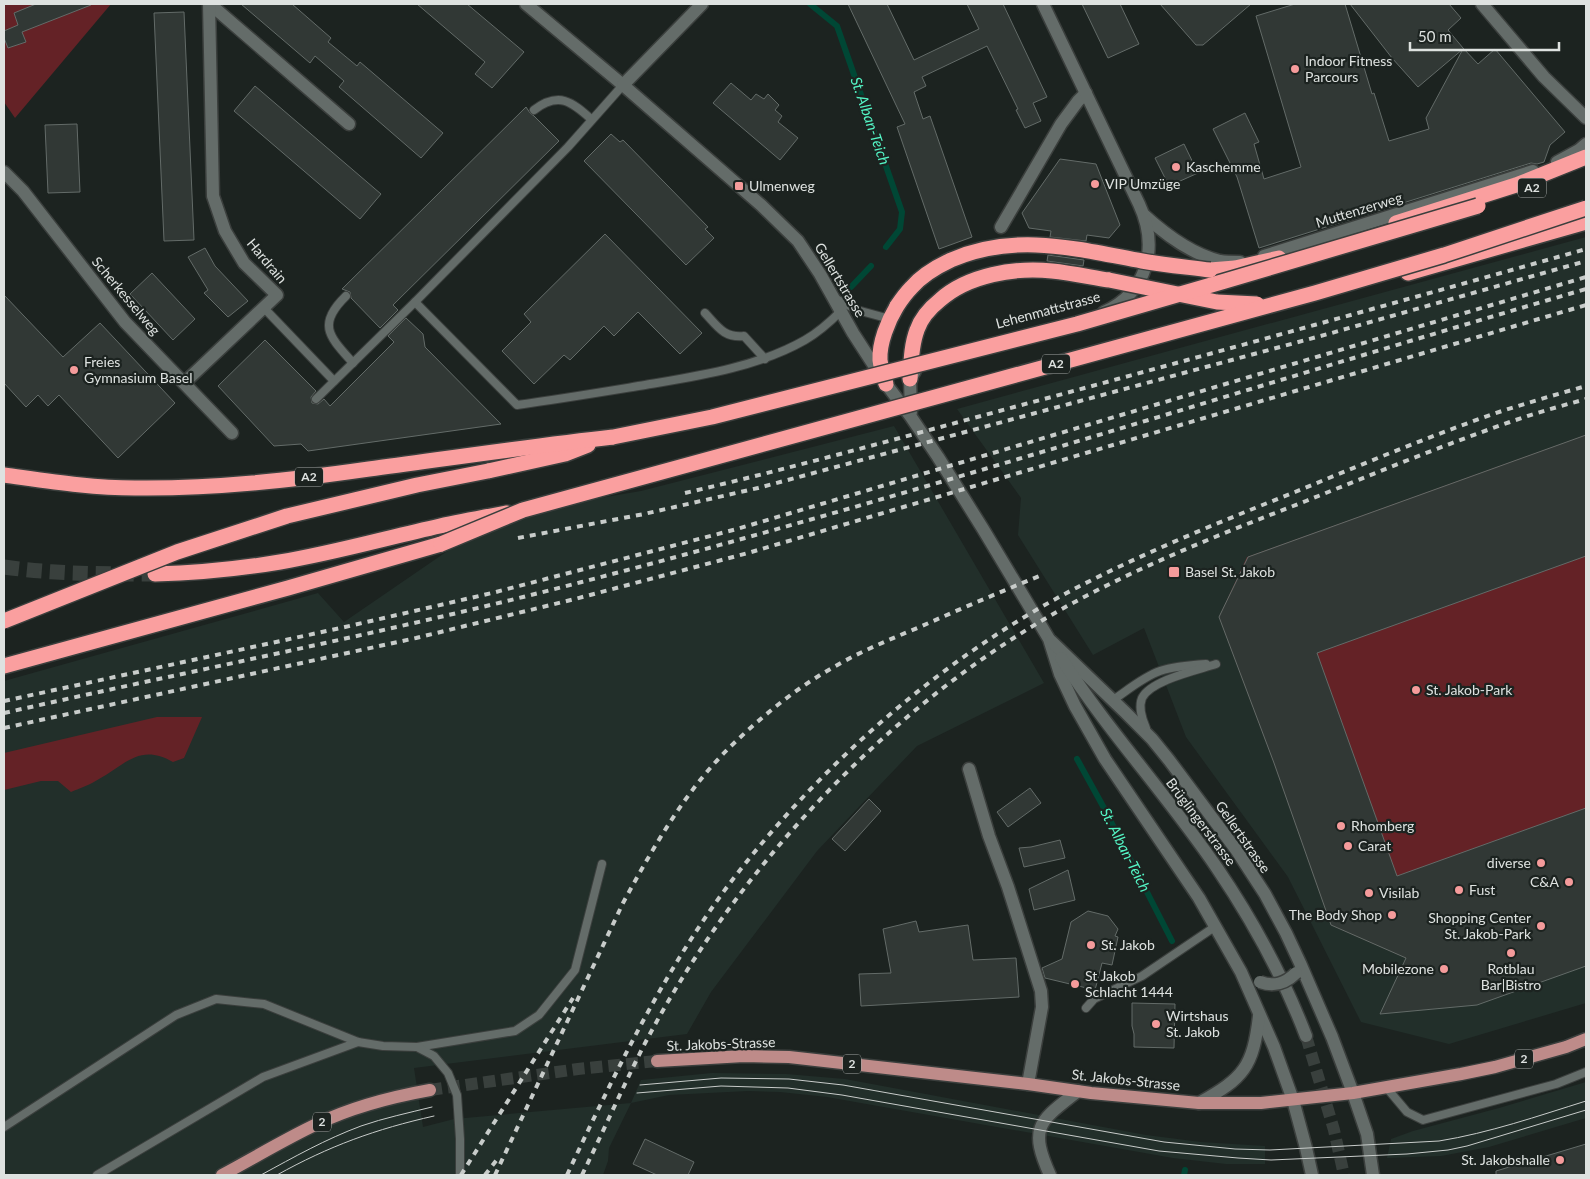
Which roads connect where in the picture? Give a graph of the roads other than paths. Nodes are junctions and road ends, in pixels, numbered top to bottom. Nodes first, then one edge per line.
1 (209, 4) edge
2 (526, 4) edge
3 (702, 4) edge
4 (1043, 4) edge
5 (1482, 4) edge
6 (623, 85) junction
7 (1086, 94) junction
8 (534, 110) dead end
9 (1586, 118) edge
10 (592, 119) junction
11 (349, 124) dead end
12 (1586, 144) edge
13 (1586, 157) edge
14 (1586, 169) edge
15 (4, 172) edge
16 (1586, 208) edge
17 (1144, 215) junction
18 (1586, 222) edge
19 (1001, 228) dead end
20 (346, 296) dead end
21 (833, 297) junction
22 (415, 302) junction
23 (264, 308) junction
24 (841, 311) junction
25 (705, 313) dead end
26 (894, 313) junction
27 (765, 359) junction
28 (353, 363) junction
29 (910, 379) junction
30 (334, 381) junction
31 (184, 383) junction
32 (886, 384) junction
33 (316, 399) dead end
34 (911, 417) junction
35 (232, 433) dead end
36 (613, 437) junction
37 (4, 475) edge
38 (523, 510) junction
39 (154, 574) tunnel mouth
40 (4, 621) edge
41 (1049, 639) junction
42 (4, 666) edge
43 (1113, 700) junction
44 (1152, 739) junction
45 (969, 769) dead end
46 (602, 864) dead end
47 (1216, 926) junction
48 (1298, 968) junction
49 (1241, 972) junction
50 (1086, 1008) dead end
51 (1259, 1016) junction
52 (1306, 1036) tunnel mouth
53 (1586, 1039) edge
54 (358, 1042) junction
55 (417, 1047) junction
56 (657, 1061) tunnel mouth
57 (1586, 1072) edge
58 (1028, 1084) junction
59 (1386, 1087) junction
60 (430, 1090) tunnel mouth
61 (1078, 1091) junction
62 (1354, 1092) junction
63 (1293, 1100) junction
64 (1199, 1103) junction
65 (4, 1127) edge
66 (97, 1175) edge
67 (222, 1175) edge
68 (460, 1175) edge
69 (1050, 1175) edge
70 (1312, 1175) edge
71 (1373, 1175) edge

1 - 11 street, Hardrain
1 - 23 street, Hardrain
2 - 6 street, Gellertstrasse
3 - 6 street
4 - 7 street, Lehenmattstrasse
5 - 9 street
6 - 10 lane
6 - 21 street, Gellertstrasse
7 - 17 street, Lehenmattstrasse
7 - 19 street
8 - 10 lane
10 - 22 lane
12 - 17 street, Muttenzerweg
13 - 26 highway, bridge
14 - 36 highway, A2, bridge
15 - 31 street, Scherkesselweg
16 - 38 highway, A2, bridge
17 - 29 street, Lehenmattstrasse
18 - 29 highway, bridge
20 - 28 lane
21 - 24 street, Gellertstrasse
21 - 26 lane
22 - 27 lane
22 - 28 lane
23 - 30 lane
23 - 31 street, Hardrain
24 - 27 lane
24 - 32 street, Gellertstrasse
25 - 27 lane
26 - 32 highway
28 - 30 lane
29 - 34 street
30 - 33 lane
31 - 35 street, Scherkesselweg
32 - 34 street, Gellertstrasse
34 - 41 street, Gellertstrasse
36 - 37 highway, A2
36 - 40 highway, bridge
38 - 39 highway, A2, bridge
38 - 42 highway, bridge
41 - 43 street, Gellertstrasse
41 - 47 street, Gellertstrasse
41 - 52 street, Brüglingerstrasse
43 - 44 street, Gellertstrasse
43 - 44 lane
44 - 48 street, Gellertstrasse
45 - 58 street
46 - 55 lane
47 - 49 street, Gellertstrasse
47 - 50 lane
48 - 49 street, bridge
48 - 62 street, Gellertstrasse
49 - 51 street, Gellertstrasse
51 - 63 street, Gellertstrasse
51 - 64 street
53 - 59 main road, St. Jakobs-Strasse / 2
54 - 55 lane
54 - 65 lane
54 - 66 lane
55 - 68 lane
56 - 58 main road, St. Jakobs-Strasse / 2
57 - 59 lane
58 - 61 main road, St. Jakobs-Strasse / 2
59 - 62 main road, St. Jakobs-Strasse / 2
60 - 67 main road, 2
61 - 64 main road, St. Jakobs-Strasse / 2
61 - 69 street
62 - 63 main road, St. Jakobs-Strasse / 2
62 - 71 street
63 - 64 main road, St. Jakobs-Strasse / 2
63 - 70 street

